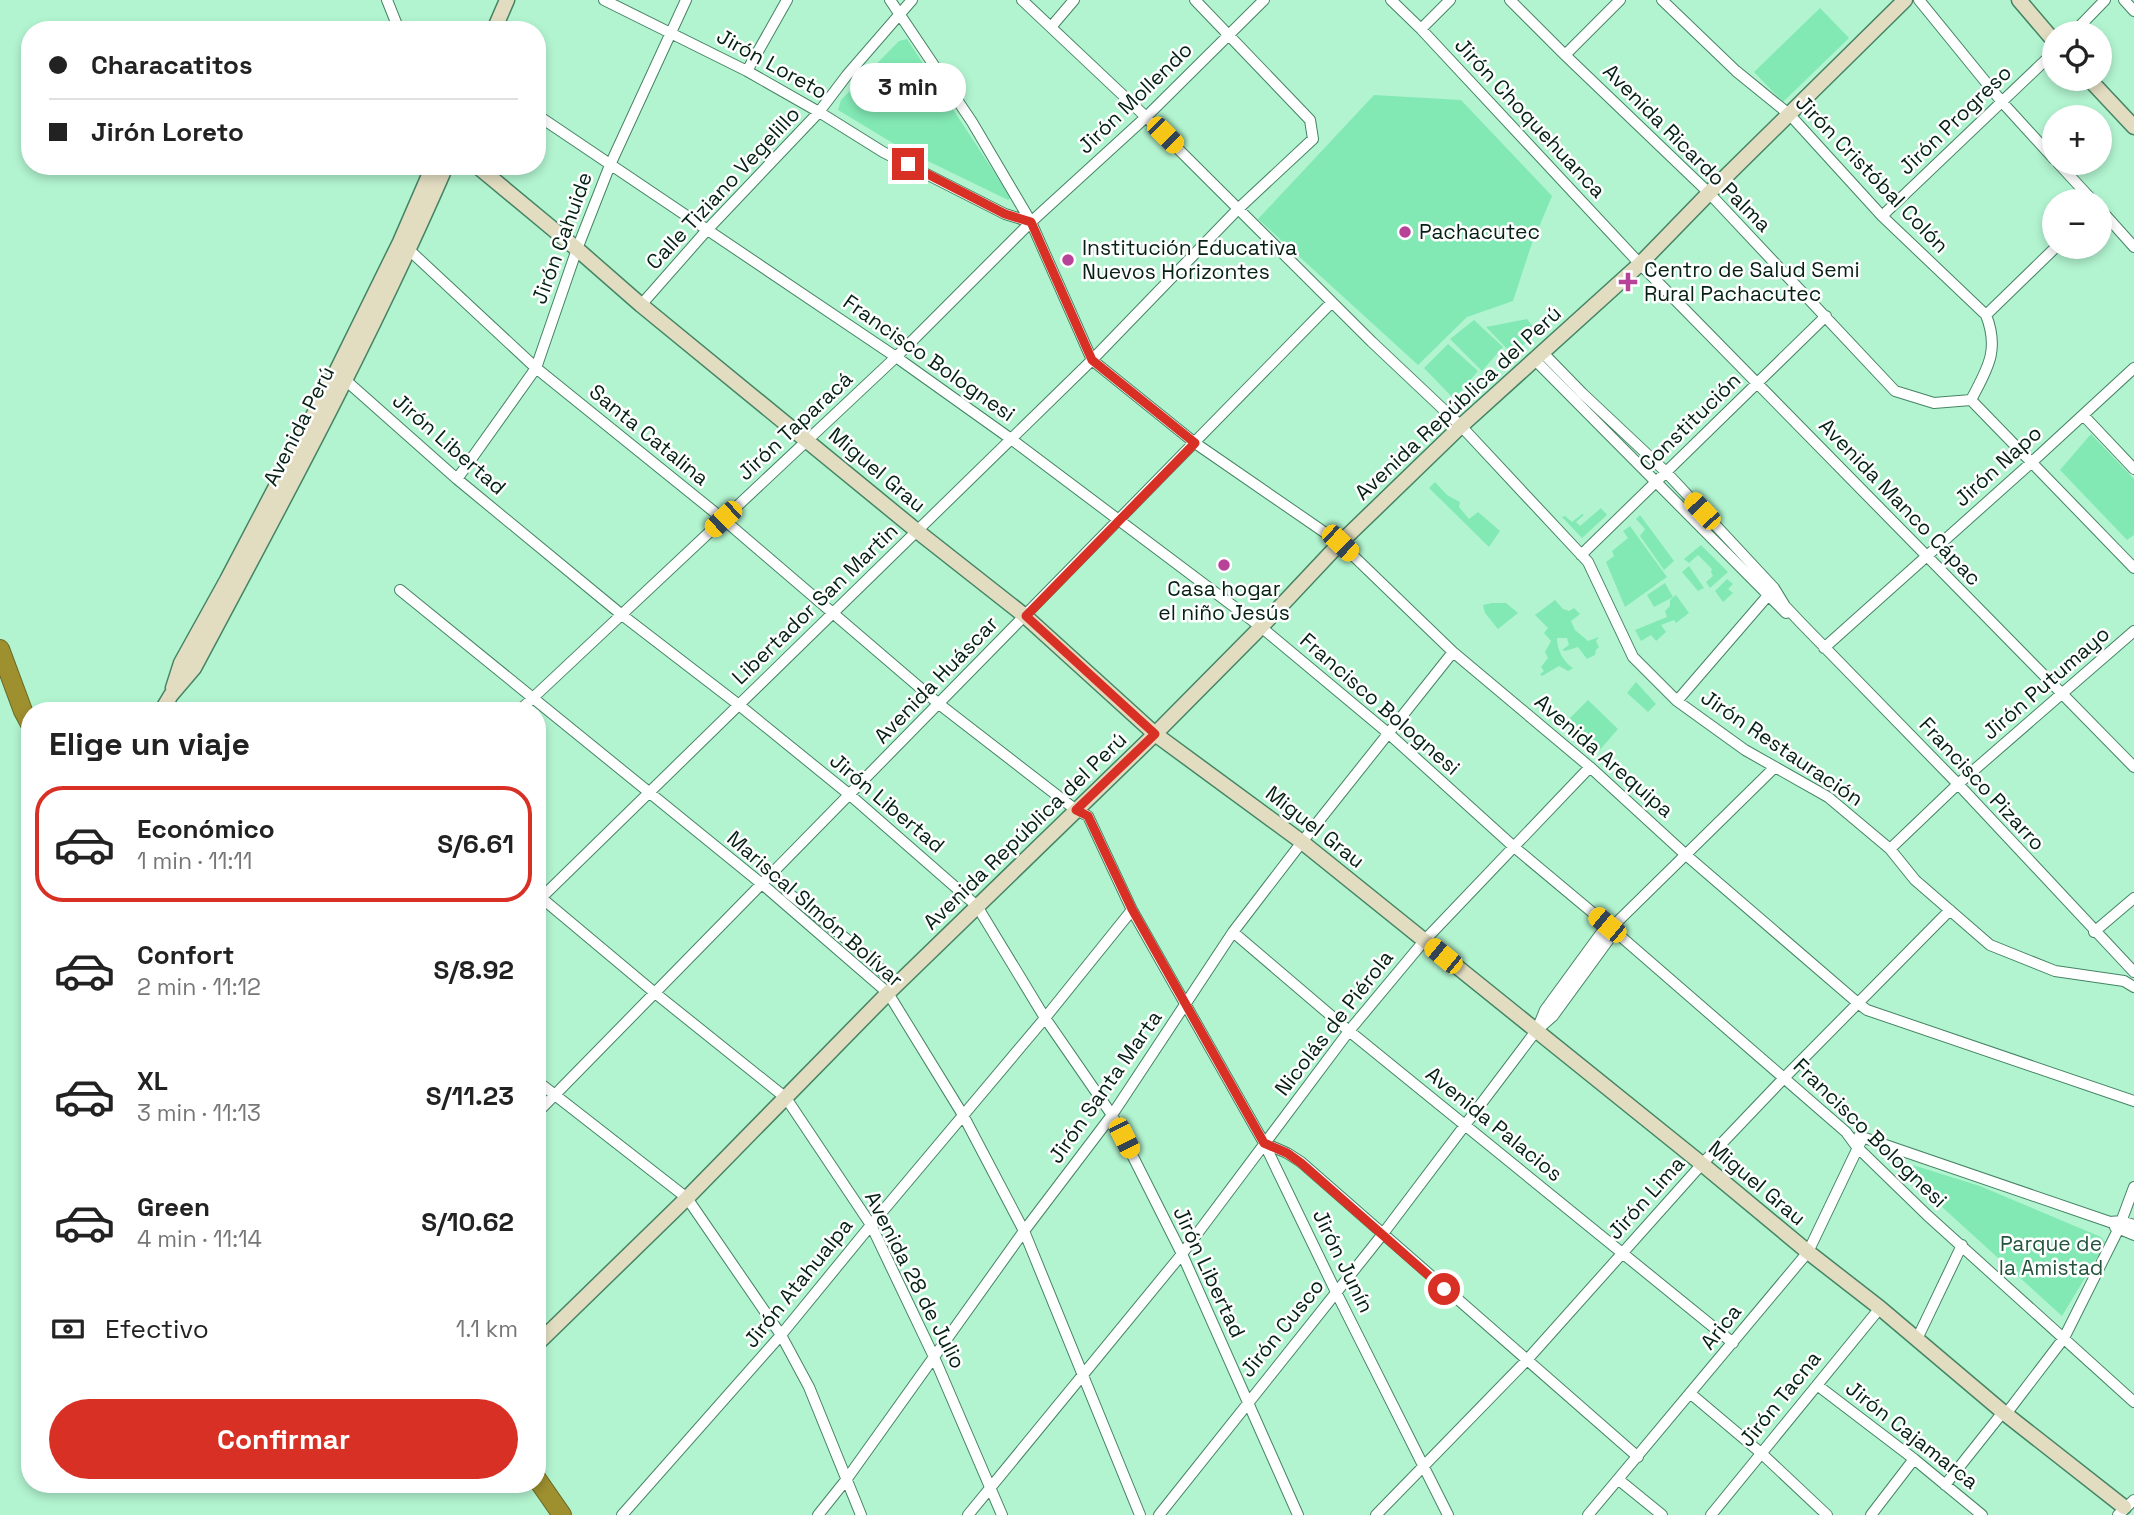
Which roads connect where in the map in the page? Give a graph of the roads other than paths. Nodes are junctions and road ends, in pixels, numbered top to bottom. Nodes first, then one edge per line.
1 (387, 0) edge
2 (507, 0) edge
3 (517, 0) edge
4 (604, 0) edge
5 (686, 0) edge
6 (787, 0) edge
7 (890, 0) edge
8 (912, 0) edge
9 (1021, 0) edge
10 (1074, 0) edge
11 (1195, 0) edge
12 (1264, 0) edge
13 (1391, 0) edge
14 (1450, 0) edge
15 (1510, 0) edge
16 (1620, 0) edge
17 (1662, 0) edge
18 (1905, 0) edge
19 (1919, 0) edge
20 (2019, 0) edge
21 (2105, 0) edge
22 (2124, 0) edge
23 (2134, 11) edge
24 (899, 13) junction
25 (395, 21) edge
26 (498, 21) edge
27 (508, 21) edge
28 (2085, 21) edge
29 (1051, 26) junction
30 (2042, 27) edge
31 (1421, 29) junction
32 (670, 32) junction
33 (1229, 34) junction
34 (1564, 55) junction
35 (2042, 64) edge
36 (747, 71) junction
37 (2100, 91) edge
38 (2002, 102) junction
39 (819, 112) junction
40 (1790, 115) junction
41 (1146, 117) junction
42 (546, 120) edge
43 (2134, 127) edge
44 (2042, 146) edge
45 (610, 165) junction
46 (430, 175) edge
47 (441, 175) edge
48 (488, 175) edge
49 (2069, 175) edge
50 (2082, 189) edge
51 (1709, 192) junction
52 (1238, 209) junction
53 (1882, 216) junction
54 (1031, 222) junction
55 (2112, 222) edge
56 (707, 230) junction
57 (405, 246) junction
58 (2134, 247) edge
59 (577, 249) junction
60 (2044, 259) edge
61 (1640, 264) junction
62 (1332, 302) junction
63 (641, 305) junction
64 (1986, 315) junction
65 (1826, 316) junction
66 (1538, 356) junction
67 (896, 357) junction
68 (1092, 360) junction
69 (536, 368) junction
70 (2134, 368) edge
71 (341, 376) junction
72 (1757, 384) junction
73 (1971, 400) junction
74 (2083, 415) junction
75 (1461, 426) junction
76 (1011, 439) junction
77 (808, 440) junction
78 (1195, 443) junction
79 (2032, 463) junction
80 (2134, 469) edge
81 (1666, 472) junction
82 (457, 479) junction
83 (1655, 483) junction
84 (723, 519) junction
85 (1120, 519) junction
86 (917, 531) junction
87 (1340, 543) junction
88 (1581, 555) junction
89 (1926, 557) junction
90 (2133, 565) edge
91 (400, 590) dead end
92 (1771, 592) junction
93 (832, 614) junction
94 (622, 615) junction
95 (1026, 616) junction
96 (1261, 627) junction
97 (2134, 631) edge
98 (1824, 648) junction
99 (0, 649) edge
100 (1453, 652) junction
101 (2062, 694) junction
102 (533, 698) junction
103 (1677, 701) junction
104 (167, 702) edge
105 (529, 702) edge
106 (538, 702) edge
107 (939, 704) junction
108 (739, 705) junction
109 (21, 706) edge
110 (546, 709) edge
111 (1388, 733) junction
112 (1155, 734) junction
113 (1590, 767) junction
114 (1775, 767) junction
115 (2134, 767) edge
116 (1958, 784) junction
117 (650, 793) junction
118 (850, 795) junction
119 (1076, 810) junction
120 (1302, 842) junction
121 (1514, 847) junction
122 (1890, 849) junction
123 (1686, 855) junction
124 (762, 884) junction
125 (546, 891) edge
126 (787, 891) dead end
127 (2134, 898) edge
128 (546, 904) edge
129 (977, 906) junction
130 (1132, 909) junction
131 (1950, 910) junction
132 (1611, 928) junction
133 (1233, 932) junction
134 (2094, 932) junction
135 (1424, 941) junction
136 (2131, 977) edge
137 (2134, 987) edge
138 (892, 990) junction
139 (655, 993) junction
140 (1186, 1004) junction
141 (1858, 1004) junction
142 (1045, 1018) junction
143 (1349, 1031) junction
144 (1536, 1031) junction
145 (1784, 1077) junction
146 (546, 1088) edge
147 (555, 1095) junction
148 (786, 1098) junction
149 (2134, 1101) edge
150 (546, 1104) edge
151 (963, 1115) junction
152 (1112, 1115) junction
153 (1466, 1125) junction
154 (1846, 1132) junction
155 (1863, 1137) junction
156 (1264, 1143) junction
157 (1857, 1147) junction
158 (1702, 1164) junction
159 (2134, 1187) edge
160 (687, 1198) junction
161 (870, 1224) junction
162 (2116, 1224) junction
163 (2134, 1226) edge
164 (1024, 1231) junction
165 (1382, 1235) junction
166 (2134, 1235) edge
167 (1962, 1245) junction
168 (1808, 1252) junction
169 (1182, 1254) junction
170 (1622, 1254) junction
171 (1336, 1292) junction
172 (1880, 1308) junction
173 (546, 1335) edge
174 (781, 1335) junction
175 (2064, 1338) junction
176 (1917, 1339) junction
177 (1732, 1343) junction
178 (934, 1357) junction
179 (1527, 1360) junction
180 (1082, 1376) junction
181 (1817, 1385) junction
182 (1691, 1394) junction
183 (2134, 1402) edge
184 (1247, 1404) junction
185 (2004, 1413) junction
186 (1761, 1453) junction
187 (1638, 1457) junction
188 (1914, 1459) junction
189 (1424, 1467) junction
190 (846, 1480) junction
191 (1619, 1480) junction
192 (1945, 1485) junction
193 (991, 1486) junction
194 (546, 1492) edge
195 (2127, 1509) edge
196 (1976, 1513) edge
197 (562, 1515) edge
198 (622, 1515) edge
199 (818, 1515) edge
200 (861, 1515) edge
201 (968, 1515) edge
202 (1002, 1515) edge
203 (1140, 1515) edge
204 (1159, 1515) edge
205 (1298, 1515) edge
206 (1376, 1515) edge
207 (1448, 1515) edge
208 (1588, 1515) edge
209 (1662, 1515) edge
210 (1711, 1515) edge
211 (1827, 1515) edge
212 (1871, 1515) edge

1 - 25 street
2 - 26 street
3 - 27 street
4 - 32 street, Jirón Loreto
5 - 32 street, Jirón Cahuide
6 - 36 street
7 - 24 street
8 - 24 street, Calle Tiziano Vegelillo
9 - 29 street, Jirón Restauración
10 - 29 street
11 - 33 street
12 - 33 street, Jirón Mollendo
13 - 31 street, Jirón Choquehuanca
14 - 31 street
15 - 34 street, Avenida Ricardo Palma
16 - 34 street
17 - 40 street, Jirón Cristóbal Colón
18 - 40 street, Avenida República del Perú
19 - 38 street
20 - 30 street
21 - 28 street
22 - 23 street
24 - 39 street, Calle Tiziano Vegelillo
24 - 54 street
29 - 41 street, Jirón Restauración
31 - 61 street, Jirón Choquehuanca
32 - 36 street, Jirón Loreto
32 - 45 street, Jirón Cahuide
33 - 41 street, Jirón Mollendo
33 - 52 street, Libertador San Martin
34 - 51 street, Avenida Ricardo Palma
35 - 38 street, Jirón Progreso
36 - 39 street, Jirón Loreto
37 - 43 street
38 - 44 street
38 - 53 street, Jirón Progreso
39 - 54 street, Jirón Loreto
39 - 56 street, Calle Tiziano Vegelillo
40 - 51 street, Avenida República del Perú
40 - 53 street, Jirón Cristóbal Colón
41 - 52 street, Jirón Restauración
41 - 54 street, Jirón Mollendo
42 - 45 street, Francisco Bolognesi
45 - 56 street, Francisco Bolognesi
45 - 59 street, Jirón Cahuide
46 - 57 street, Avenida Perú
47 - 57 street, Avenida Perú
48 - 59 street, Miguel Grau
49 - 50 street
51 - 61 street, Avenida República del Perú
51 - 65 street, Avenida Ricardo Palma
52 - 62 street, Jirón Restauración
52 - 68 street, Libertador San Martin
53 - 64 street, Jirón Cristóbal Colón
54 - 67 street, Jirón Taparacá
54 - 68 street
55 - 58 street
56 - 63 street, Calle Tiziano Vegelillo
56 - 67 street, Francisco Bolognesi
57 - 69 street, Santa Catalina
57 - 71 street, Avenida Perú
59 - 63 street, Miguel Grau
59 - 69 street, Jirón Cahuide
60 - 64 street
61 - 66 street, Avenida República del Perú
61 - 72 street, Avenida Manco Cápac
62 - 75 street, Jirón Restauración
62 - 78 street, Avenida Huáscar
63 - 77 street, Miguel Grau
64 - 73 street
65 - 72 street, Constitución
65 - 73 street, Avenida Ricardo Palma
66 - 75 street, Avenida República del Perú
66 - 81 street, Francisco Pizarro
66 - 83 street, Francisco Pizarro
67 - 76 street, Francisco Bolognesi
67 - 77 street, Jirón Taparacá
68 - 76 street, Libertador San Martin
68 - 78 street, Avenida Arequipa
69 - 82 street, Jirón Cahuide
69 - 84 street, Santa Catalina
70 - 74 street, Jirón Napo
71 - 82 street, Jirón Libertad
71 - 104 street, Avenida Perú
72 - 81 street, Constitución
72 - 89 street, Avenida Manco Cápac
73 - 79 street
74 - 79 street, Jirón Napo
74 - 80 street
75 - 87 street, Avenida República del Perú
75 - 88 street, Jirón Restauración
76 - 85 street, Francisco Bolognesi
76 - 86 street, Libertador San Martin
77 - 84 street, Jirón Taparacá
77 - 86 street, Miguel Grau
78 - 85 street, Avenida Huáscar
78 - 87 street, Avenida Arequipa
79 - 89 street, Jirón Napo
79 - 90 street
81 - 83 street, Constitución
81 - 92 street, Francisco Pizarro
82 - 94 street, Jirón Libertad
83 - 88 street, Constitución
83 - 92 street, Francisco Pizarro
84 - 93 street, Santa Catalina
84 - 94 street, Jirón Taparacá
85 - 95 street, Avenida Huáscar
85 - 96 street, Francisco Bolognesi
86 - 93 street, Libertador San Martin
86 - 95 street, Miguel Grau
87 - 96 street, Avenida República del Perú
87 - 100 street, Avenida Arequipa
88 - 103 street, Jirón Restauración
89 - 98 street, Jirón Napo
89 - 101 street, Avenida Manco Cápac
91 - 102 street, Mariscal SImón Bolívar
92 - 98 street, Francisco Pizarro
92 - 103 street
93 - 107 street, Santa Catalina
93 - 108 street, Libertador San Martin
94 - 102 street, Jirón Taparacá
94 - 108 street, Jirón Libertad
95 - 107 street, Avenida Huáscar
95 - 112 street, Miguel Grau
96 - 111 street, Francisco Bolognesi
96 - 112 street, Avenida República del Perú
97 - 101 street, Jirón Putumayo
98 - 116 street, Francisco Pizarro
99 - 109 highway
100 - 111 street, Jirón Santa Marta
100 - 113 street, Avenida Arequipa
101 - 115 street, Avenida Manco Cápac
101 - 116 street, Jirón Putumayo
102 - 105 street, Jirón Taparacá
102 - 106 street, Mariscal SImón Bolívar
103 - 114 street, Jirón Restauración
107 - 118 street, Avenida Huáscar
107 - 119 street, Santa Catalina
108 - 117 street, Libertador San Martin
108 - 118 street, Jirón Libertad
110 - 117 street, Mariscal SImón Bolívar
111 - 120 street, Jirón Santa Marta
111 - 121 street, Francisco Bolognesi
112 - 119 street, Avenida República del Perú
112 - 120 street, Miguel Grau
113 - 121 street, Nicolás de Piérola
113 - 123 street, Avenida Arequipa
114 - 122 street, Jirón Restauración
114 - 123 street, Jirón Cusco
116 - 122 street, Jirón Putumayo
116 - 134 street, Francisco Pizarro
117 - 124 street, Mariscal SImón Bolívar
117 - 125 street, Libertador San Martin
118 - 124 street, Avenida Huáscar
118 - 129 street, Jirón Libertad
119 - 129 street, Avenida República del Perú
119 - 130 street, Jirón Junín
120 - 133 street, Jirón Santa Marta
120 - 135 street, Miguel Grau
121 - 132 street, Francisco Bolognesi
121 - 135 street, Nicolás de Piérola
122 - 131 street, Jirón Restauración
123 - 132 street, Jirón Cusco
123 - 141 street, Avenida Arequipa
124 - 138 street, Mariscal SImón Bolívar
124 - 139 street, Avenida Huáscar
126 - 138 street
127 - 134 street
128 - 139 street, Avenida 28 de Julio
129 - 138 street, Avenida República del Perú
129 - 142 street, Jirón Libertad
130 - 140 street, Jirón Junín
130 - 142 street, Jirón Atahualpa
131 - 136 street, Jirón Restauración
131 - 141 street, Jirón Lima
132 - 144 street, Jirón Cusco
132 - 145 street, Francisco Bolognesi
133 - 140 street, Jirón Santa Marta
133 - 143 street, Avenida Palacios
134 - 136 street, Francisco Pizarro
135 - 143 street, Nicolás de Piérola
135 - 144 street, Miguel Grau
136 - 137 street, Jirón Restauración
138 - 148 street, Avenida República del Perú
138 - 151 street, Mariscal SImón Bolívar
139 - 147 street, Avenida Huáscar
139 - 148 street, Avenida 28 de Julio
140 - 152 street, Jirón Santa Marta
140 - 156 street, Jirón Junín
141 - 145 street, Jirón Lima
141 - 149 street, Avenida Arequipa
142 - 151 street, Jirón Atahualpa
142 - 152 street, Jirón Libertad
143 - 153 street, Avenida Palacios
143 - 156 street, Nicolás de Piérola
144 - 153 street, Jirón Cusco
144 - 158 street, Miguel Grau
145 - 154 street, Francisco Bolognesi
145 - 158 street, Jirón Lima
146 - 147 street
147 - 150 street, Avenida Huáscar
147 - 160 street
148 - 160 street, Avenida República del Perú
148 - 161 street, Avenida 28 de Julio
151 - 161 street, Jirón Atahualpa
151 - 164 street, Mariscal SImón Bolívar
152 - 164 street, Jirón Santa Marta
152 - 169 street, Jirón Libertad
153 - 165 street, Jirón Cusco
153 - 170 street, Avenida Palacios
154 - 155 street
154 - 157 street, Francisco Bolognesi
155 - 157 street, Arica
155 - 162 street
156 - 165 street
156 - 169 street, Nicolás de Piérola
156 - 171 street, Jirón Junín
157 - 167 street, Francisco Bolognesi
157 - 168 street, Arica
158 - 168 street, Miguel Grau
158 - 170 street, Jirón Lima
159 - 162 street
160 - 173 street, Avenida República del Perú
160 - 174 street
161 - 174 street, Jirón Atahualpa
161 - 178 street, Avenida 28 de Julio
162 - 163 street
162 - 166 street
162 - 175 street
164 - 178 street, Jirón Santa Marta
164 - 180 street, Mariscal SImón Bolívar
165 - 171 street, Jirón Cusco
165 - 179 street
167 - 175 street, Francisco Bolognesi
167 - 176 street
168 - 172 street, Miguel Grau
168 - 177 street, Arica
169 - 180 street, Nicolás de Piérola
169 - 184 street, Jirón Libertad
170 - 177 street, Avenida Palacios
170 - 179 street, Jirón Lima
171 - 184 street, Jirón Cusco
171 - 189 street, Jirón Junín
172 - 176 street, Miguel Grau
172 - 181 street, Jirón Tacna
174 - 190 street
174 - 198 street, Jirón Atahualpa
175 - 183 street, Francisco Bolognesi
175 - 185 street
176 - 185 street, Miguel Grau
177 - 182 street, Arica
178 - 190 street, Jirón Santa Marta
178 - 193 street, Avenida 28 de Julio
179 - 187 street
179 - 189 street, Jirón Lima
180 - 193 street, Nicolás de Piérola
180 - 203 street, Mariscal SImón Bolívar
181 - 186 street, Jirón Tacna
181 - 188 street, Jirón Cajamarca
182 - 186 street
182 - 187 street, Arica
184 - 204 street, Jirón Cusco
184 - 205 street, Jirón Libertad
185 - 192 street
185 - 195 street, Miguel Grau
186 - 210 street, Jirón Tacna
186 - 211 street
187 - 191 street, Arica
188 - 192 street, Jirón Cajamarca
188 - 212 street
189 - 206 street, Jirón Lima
189 - 207 street, Jirón Junín
190 - 199 street, Jirón Santa Marta
190 - 200 street
191 - 208 street, Arica
191 - 209 street
192 - 196 street, Jirón Cajamarca
193 - 201 street, Nicolás de Piérola
193 - 202 street, Avenida 28 de Julio
194 - 197 highway

